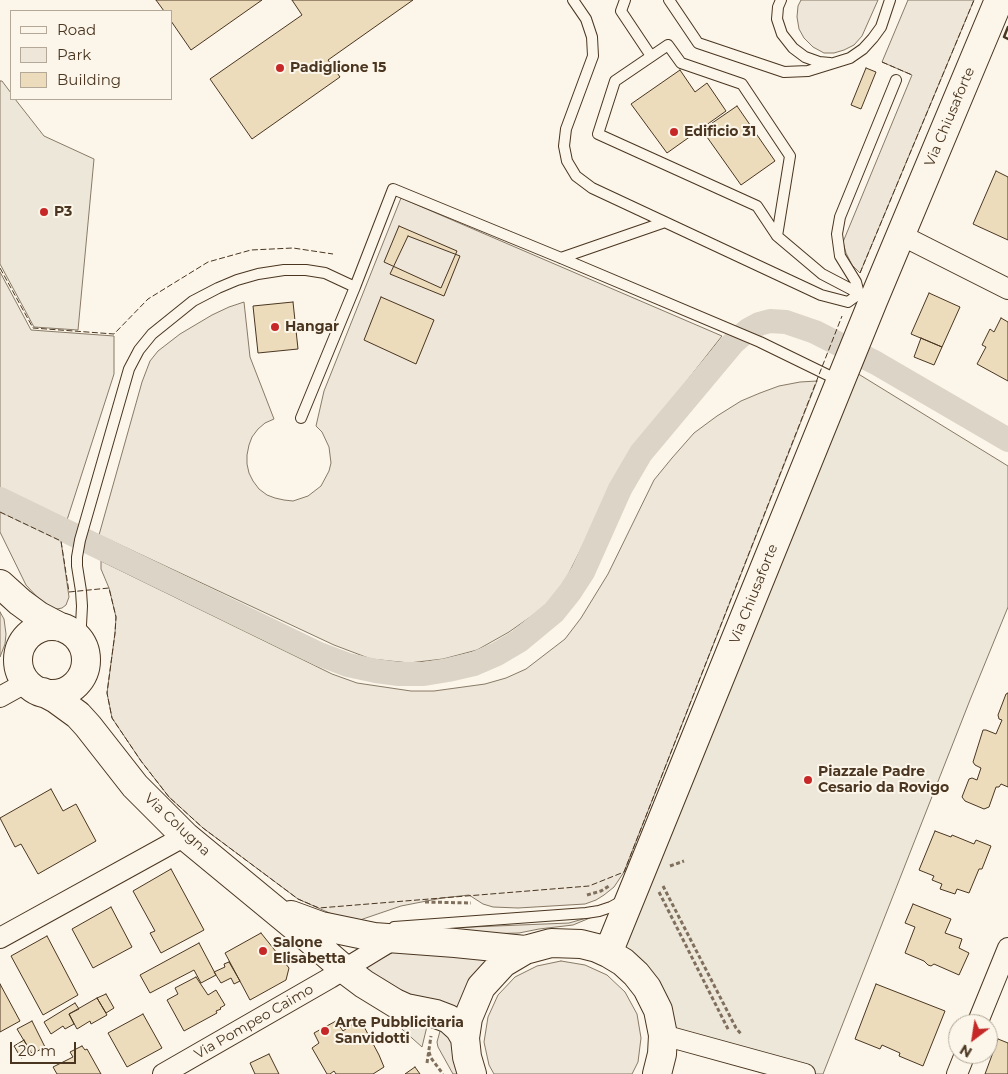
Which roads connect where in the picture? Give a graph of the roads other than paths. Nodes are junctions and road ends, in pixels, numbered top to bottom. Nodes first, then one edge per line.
1 (573, 0) edge
2 (625, 0) edge
3 (669, 0) edge
4 (781, 0) edge
5 (890, 0) edge
6 (998, 0) edge
7 (651, 56) junction
8 (834, 63) junction
9 (896, 80) dead end
10 (665, 222) junction
11 (901, 235) junction
12 (777, 236) junction
13 (561, 258) junction
14 (354, 286) junction
15 (1008, 289) edge
16 (866, 297) junction
17 (848, 364) junction
18 (301, 418) dead end
19 (0, 584) edge
20 (0, 593) edge
21 (69, 632) junction
22 (18, 656) junction
23 (83, 673) junction
24 (35, 687) junction
25 (0, 697) edge
26 (98, 738) junction
27 (185, 836) junction
28 (635, 889) junction
29 (266, 903) junction
30 (339, 931) junction
31 (0, 938) edge
32 (394, 939) junction
33 (1008, 948) edge
34 (525, 950) junction
35 (608, 953) junction
36 (344, 969) junction
37 (981, 1014) edge
38 (663, 1035) junction
39 (465, 1038) junction
40 (163, 1074) edge
41 (472, 1074) edge
42 (657, 1074) edge
43 (806, 1074) edge

1 - 10 lane
2 - 7 lane
3 - 8 lane
4 - 8 lane
5 - 8 lane
6 - 11 street, Via Chiusaforte
7 - 12 lane
7 - 12 lane
9 - 16 lane
10 - 13 lane
10 - 16 lane
11 - 15 street
11 - 16 street, Via Chiusaforte
12 - 16 lane
13 - 14 lane
13 - 17 lane
14 - 18 lane
14 - 21 lane
16 - 17 street, Via Chiusaforte
17 - 28 street, Via Chiusaforte
19 - 21 street
20 - 22 street
21 - 22 street
21 - 23 street
22 - 24 street
23 - 24 street
23 - 26 street, Via Colugna
24 - 25 street
24 - 26 street, Via Colugna
26 - 27 street, Via Colugna
27 - 29 street, Via Colugna
27 - 31 street
28 - 30 lane
28 - 35 street, Via Chiusaforte
29 - 30 street, Via Colugna
29 - 36 street, Via Colugna
30 - 32 street, Via Colugna
32 - 34 street, Via Colugna
32 - 36 street
33 - 37 street
34 - 35 street
34 - 39 street
35 - 38 street
36 - 39 street, Via Colugna
36 - 40 street, Via Pompeo Caimo
38 - 42 street
38 - 43 street
39 - 41 street

